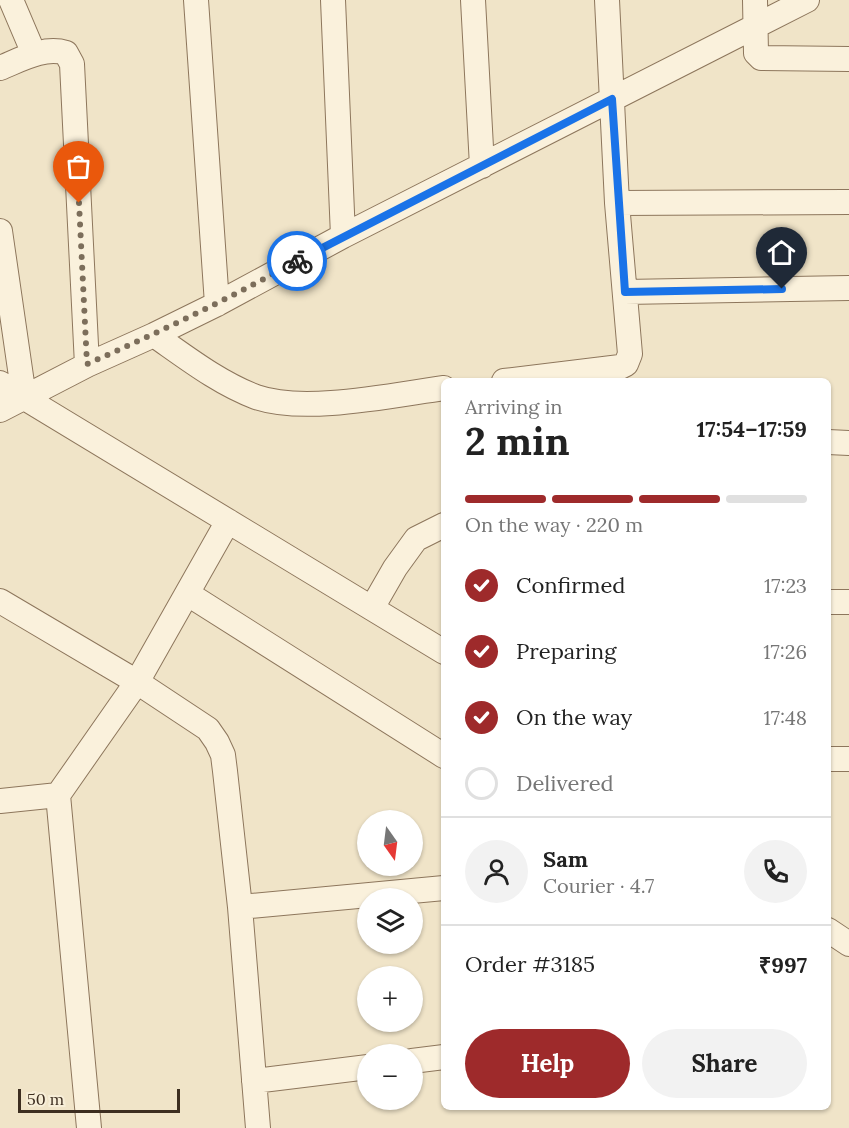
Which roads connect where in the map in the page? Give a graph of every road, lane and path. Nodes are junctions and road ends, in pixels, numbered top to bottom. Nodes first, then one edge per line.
1 (11, 0) edge
2 (196, 0) edge
3 (333, 0) edge
4 (473, 0) edge
5 (608, 0) edge
6 (755, 0) edge
7 (807, 0) edge
8 (755, 25) junction
9 (34, 54) junction
10 (849, 58) edge
11 (0, 68) edge
12 (612, 99) junction
13 (482, 166) junction
14 (849, 202) edge
15 (617, 203) junction
16 (0, 231) edge
17 (344, 236) junction
18 (849, 288) edge
19 (625, 292) junction
20 (217, 304) junction
21 (154, 335) junction
22 (87, 364) junction
23 (627, 372) edge
24 (529, 378) edge
25 (0, 383) edge
26 (441, 388) edge
27 (24, 397) junction
28 (0, 410) edge
29 (831, 442) edge
30 (849, 443) edge
31 (228, 520) junction
32 (441, 526) edge
33 (188, 594) junction
34 (0, 601) edge
35 (831, 602) edge
36 (849, 602) edge
37 (372, 609) junction
38 (441, 650) edge
39 (137, 682) junction
40 (441, 754) edge
41 (831, 759) edge
42 (849, 759) edge
43 (58, 795) junction
44 (0, 801) edge
45 (441, 888) edge
46 (240, 908) junction
47 (831, 932) edge
48 (849, 944) edge
49 (441, 1057) edge
50 (423, 1060) edge
51 (357, 1067) edge
52 (254, 1081) junction
53 (89, 1128) edge
54 (258, 1128) edge

1 - 9 street
2 - 20 street
3 - 17 street
4 - 13 street
5 - 12 street
6 - 8 street
7 - 8 street
8 - 10 street
8 - 12 street
9 - 11 street
9 - 22 street
12 - 13 street
12 - 15 street
13 - 17 street
14 - 15 street
15 - 19 street
16 - 27 street
17 - 20 street
18 - 19 street
19 - 23 street
20 - 21 street
21 - 22 street
21 - 26 street
22 - 27 street
23 - 24 street
25 - 27 street
27 - 28 street
27 - 31 street
29 - 30 street
31 - 33 street
31 - 37 street
32 - 37 street
33 - 39 street
33 - 40 street
34 - 39 street
35 - 36 street
37 - 38 street
39 - 43 street
39 - 46 street
41 - 42 street
43 - 44 street
43 - 53 street
45 - 46 street
46 - 52 street
47 - 48 street
49 - 50 street
51 - 52 street
52 - 54 street

